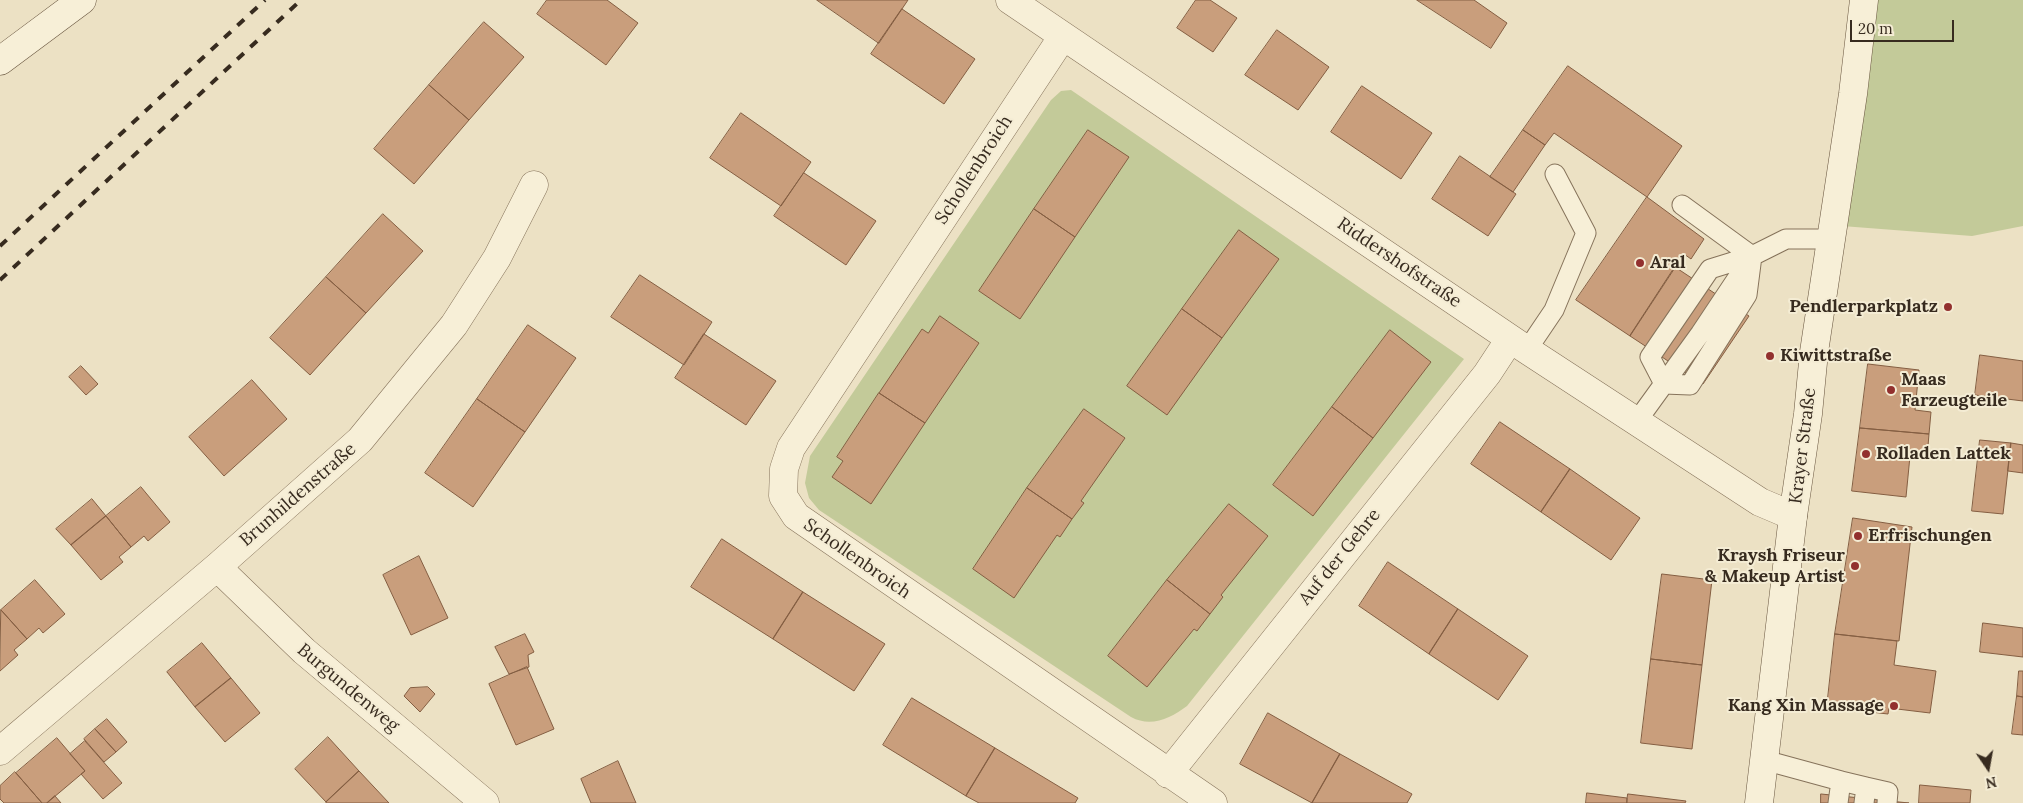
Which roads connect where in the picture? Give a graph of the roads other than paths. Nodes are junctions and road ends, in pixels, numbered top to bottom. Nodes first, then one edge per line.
1 (82, 0) edge
2 (1010, 0) edge
3 (1864, 0) edge
4 (1063, 36) junction
5 (0, 61) edge
6 (1555, 174) dead end
7 (534, 185) dead end
8 (1682, 205) dead end
9 (1832, 240) junction
10 (1752, 256) junction
11 (1519, 344) junction
12 (1664, 384) junction
13 (1638, 421) junction
14 (1793, 516) junction
15 (217, 567) junction
16 (0, 751) edge
17 (1764, 760) junction
18 (1168, 774) junction
19 (1841, 781) junction
20 (1865, 795) edge
21 (485, 803) edge
22 (1213, 803) edge
23 (1759, 803) edge
24 (1838, 803) edge
25 (1887, 803) edge

1 - 5 street
2 - 4 street, Riddershofstraße
3 - 9 street, Krayer Straße
4 - 11 street, Riddershofstraße
4 - 18 street, Schollenbroich
6 - 11 lane
7 - 15 street, Brunhildenstraße
8 - 10 lane
9 - 10 lane
9 - 14 street, Krayer Straße
10 - 12 lane
10 - 12 lane
11 - 13 street, Riddershofstraße
11 - 18 street, Auf der Gehre
12 - 13 lane
13 - 14 street, Riddershofstraße
14 - 17 street, Krayer Straße
15 - 16 street, Brunhildenstraße
15 - 21 street, Burgundenweg
17 - 19 lane
17 - 23 street, Krayer Straße
18 - 22 street, Schollenbroich
19 - 20 lane
19 - 24 lane
20 - 25 lane

